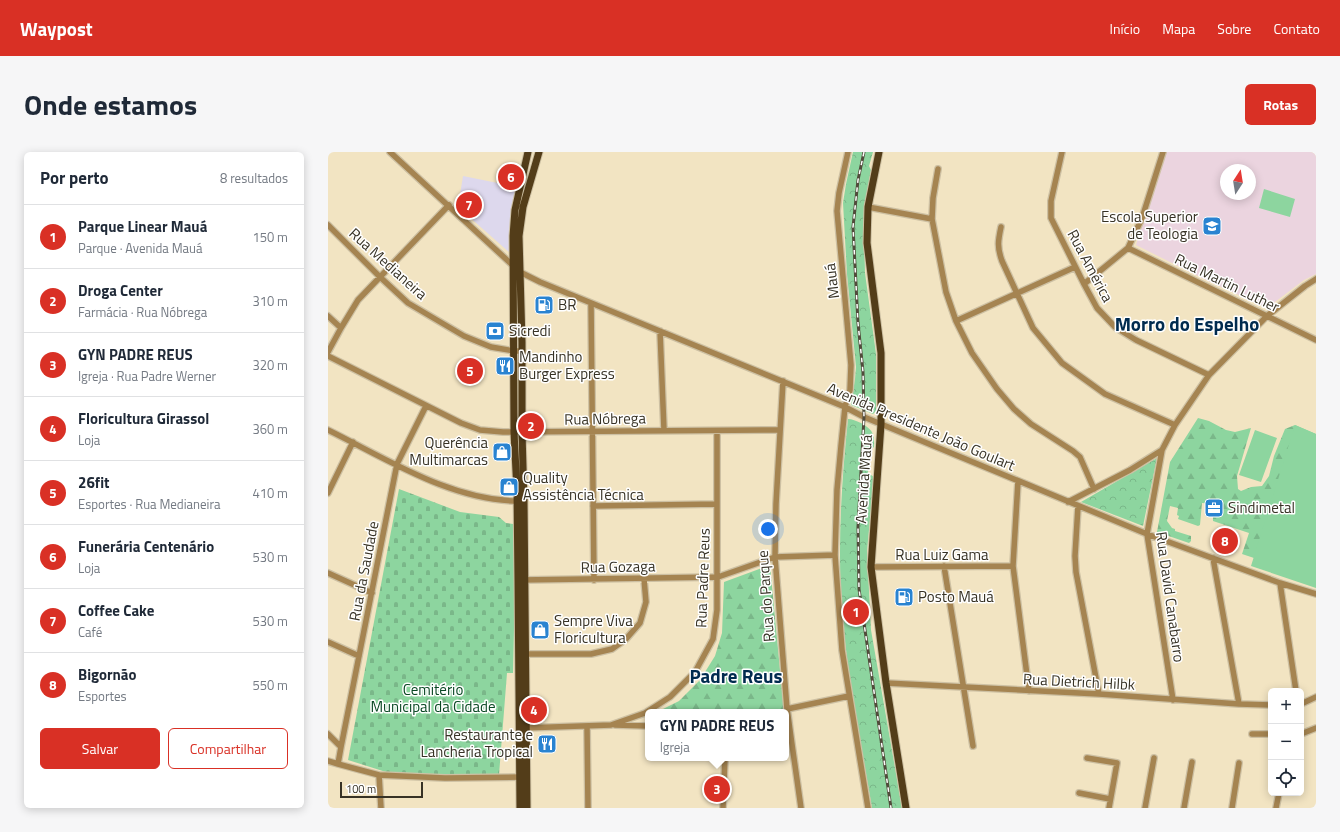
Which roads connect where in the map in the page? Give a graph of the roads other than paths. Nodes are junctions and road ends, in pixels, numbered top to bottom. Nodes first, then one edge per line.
1 (390, 152) edge
2 (528, 152) edge
3 (539, 152) edge
4 (848, 152) edge
5 (879, 152) edge
6 (1062, 152) edge
7 (1163, 152) edge
8 (524, 169) junction
9 (938, 169) dead end
10 (533, 170) junction
11 (520, 189) junction
12 (528, 191) junction
13 (449, 205) junction
14 (868, 207) junction
15 (932, 219) junction
16 (328, 225) edge
17 (1001, 227) dead end
18 (516, 236) junction
19 (1128, 248) junction
20 (513, 265) junction
21 (1075, 267) junction
22 (520, 272) junction
23 (380, 277) junction
24 (1316, 279) edge
25 (1084, 284) junction
26 (521, 293) junction
27 (1018, 293) junction
28 (513, 294) junction
29 (591, 302) junction
30 (328, 316) edge
31 (1267, 316) junction
32 (956, 321) junction
33 (522, 325) junction
34 (513, 326) junction
35 (341, 328) junction
36 (660, 331) junction
37 (1316, 340) edge
38 (514, 351) junction
39 (522, 351) junction
40 (328, 352) edge
41 (328, 356) edge
42 (514, 372) junction
43 (522, 372) junction
44 (1209, 375) junction
45 (783, 381) junction
46 (522, 400) junction
47 (514, 401) junction
48 (426, 406) junction
49 (845, 407) junction
50 (881, 424) junction
51 (1175, 425) junction
52 (328, 430) edge
53 (664, 430) junction
54 (779, 430) junction
55 (718, 431) junction
56 (518, 432) junction
57 (593, 432) junction
58 (354, 442) junction
59 (1162, 450) junction
60 (397, 464) junction
61 (1018, 481) junction
62 (1094, 488) junction
63 (328, 494) edge
64 (520, 501) junction
65 (1068, 502) junction
66 (717, 504) junction
67 (593, 506) junction
68 (1078, 506) junction
69 (1147, 534) junction
70 (835, 555) junction
71 (775, 557) junction
72 (1213, 558) junction
73 (944, 566) junction
74 (1013, 566) junction
75 (871, 567) junction
76 (328, 573) edge
77 (718, 577) junction
78 (644, 579) junction
79 (521, 580) junction
80 (594, 580) junction
81 (1280, 583) junction
82 (372, 593) junction
83 (1316, 594) edge
84 (328, 642) edge
85 (522, 654) junction
86 (359, 656) junction
87 (886, 683) junction
88 (963, 688) junction
89 (1296, 688) edge
90 (1029, 691) junction
91 (1099, 694) junction
92 (849, 696) junction
93 (1316, 697) edge
94 (1174, 700) junction
95 (1304, 703) edge
96 (1239, 704) junction
97 (1268, 705) edge
98 (651, 709) edge
99 (787, 709) joint
100 (645, 713) edge
101 (789, 723) edge
102 (610, 725) junction
103 (587, 726) junction
104 (645, 726) edge
105 (522, 728) junction
106 (1316, 728) edge
107 (1304, 733) edge
108 (328, 734) edge
109 (1252, 734) dead end
110 (1268, 734) edge
111 (974, 746) dead end
112 (341, 747) junction
113 (1087, 758) dead end
114 (1154, 758) dead end
115 (328, 761) edge
116 (725, 761) edge
117 (1192, 762) dead end
118 (1239, 763) dead end
119 (338, 764) junction
120 (379, 775) junction
121 (523, 777) junction
122 (1078, 793) dead end
123 (1278, 796) edge
124 (1110, 799) junction
125 (381, 808) edge
126 (520, 808) edge
127 (527, 808) edge
128 (588, 808) edge
129 (723, 808) edge
130 (801, 808) edge
131 (868, 808) edge
132 (906, 808) edge
133 (1109, 808) edge
134 (1145, 808) edge
135 (1184, 808) edge
136 (1232, 808) edge
137 (1276, 808) edge

1 - 13 street, Avenida Presidente João Goulart
2 - 8 main road
3 - 10 main road
4 - 49 street, Mauá
5 - 14 main road, Avenida Mauá
6 - 21 street, Rua América
7 - 19 street
8 - 10 main road
8 - 11 main road
9 - 15 street
10 - 12 main road
11 - 12 main road
11 - 18 main road
12 - 18 main road
13 - 20 street, Avenida Presidente João Goulart
13 - 23 street
14 - 15 street
14 - 50 main road, Avenida Mauá
15 - 32 street
16 - 23 street, Rua Medianeira
17 - 27 street
18 - 20 main road
18 - 22 main road
19 - 25 street
19 - 31 street, Rua Martin Luther
20 - 22 street, Avenida Presidente João Goulart
20 - 28 main road
21 - 25 street, Rua América
21 - 27 street
22 - 26 main road
22 - 29 street, Avenida Presidente João Goulart
23 - 35 street
23 - 38 street, Rua Medianeira
24 - 31 street
25 - 44 street, Rua América
26 - 28 main road
26 - 33 main road
27 - 32 street
27 - 51 street
28 - 34 main road
29 - 36 street, Avenida Presidente João Goulart
29 - 57 street
30 - 35 street
31 - 37 street, Rua Martin Luther
31 - 44 street
32 - 62 street
33 - 34 main road
33 - 39 main road
34 - 38 main road
35 - 40 street
36 - 45 street, Avenida Presidente João Goulart
36 - 53 street
38 - 39 street, Rua Medianeira
38 - 42 main road
39 - 43 main road
41 - 48 street, Rua Nóbrega
42 - 43 main road
42 - 47 main road
43 - 46 main road
44 - 51 street
45 - 49 street, Avenida Presidente João Goulart
45 - 54 street, Rua do Parque
46 - 47 main road
46 - 56 main road
47 - 56 main road
48 - 56 street, Rua Nóbrega
48 - 60 street, Rua da Saudade
49 - 50 street, Avenida Presidente João Goulart
49 - 70 street, Avenida Mauá
50 - 61 street, Avenida Presidente João Goulart
50 - 75 main road, Avenida Mauá
51 - 59 street
52 - 58 street
53 - 55 street, Rua Nóbrega
53 - 57 street, Rua Nóbrega
54 - 55 street, Rua Nóbrega
54 - 71 street, Rua do Parque
55 - 66 street, Rua Padre Reus
56 - 57 street, Rua Nóbrega
56 - 64 main road
57 - 67 street
58 - 60 street
58 - 63 street
59 - 62 street
59 - 69 street, Rua David Canabarro
60 - 64 street
60 - 82 street, Rua da Saudade
61 - 65 street, Avenida Presidente João Goulart
61 - 74 street
62 - 65 street
64 - 79 main road
65 - 68 street, Avenida Presidente João Goulart
66 - 67 street
66 - 77 street, Rua Padre Reus
67 - 80 street
68 - 69 street, Avenida Presidente João Goulart
68 - 91 street
69 - 72 street, Avenida Presidente João Goulart
69 - 94 street, Rua David Canabarro
70 - 71 street, Rua Gozaga
70 - 92 street, Avenida Mauá
71 - 77 street, Rua Gozaga
71 - 99 street, Rua do Parque
72 - 81 street, Avenida Presidente João Goulart
72 - 96 street
73 - 74 street, Rua Luiz Gama
73 - 75 street, Rua Luiz Gama
73 - 88 street
74 - 90 street
75 - 87 main road, Avenida Mauá
76 - 82 street
77 - 78 street, Rua Gozaga
77 - 98 street, Rua Padre Reus
78 - 80 street, Rua Gozaga
78 - 85 street
79 - 80 street, Rua Gozaga
79 - 85 main road
81 - 83 street, Avenida Presidente João Goulart
81 - 89 street
82 - 86 street, Rua da Saudade
84 - 86 street
85 - 105 main road
86 - 112 street, Rua da Saudade
87 - 88 street, Rua Dietrich Hilbk
87 - 132 main road, Avenida Mauá
88 - 90 street, Rua Dietrich Hilbk
88 - 111 street
90 - 91 street, Rua Dietrich Hilbk
91 - 94 street, Rua Dietrich Hilbk
92 - 99 street
92 - 131 street, Avenida Mauá
93 - 95 street
94 - 96 street, Rua Dietrich Hilbk
96 - 97 street, Rua Dietrich Hilbk
100 - 102 street, Rua Padre Reus
101 - 130 street, Rua do Parque
102 - 103 street, Rua Padre Reus
102 - 104 street
103 - 105 street, Rua Padre Reus
103 - 128 street
105 - 121 main road
106 - 107 street
108 - 112 street
109 - 110 street
112 - 119 street, Rua da Saudade
113 - 124 street
114 - 134 street
115 - 119 street
116 - 129 street
117 - 135 street
118 - 136 street
119 - 120 street
120 - 121 street
120 - 125 street
121 - 126 main road
121 - 127 main road
122 - 124 street
123 - 137 street
124 - 133 street

